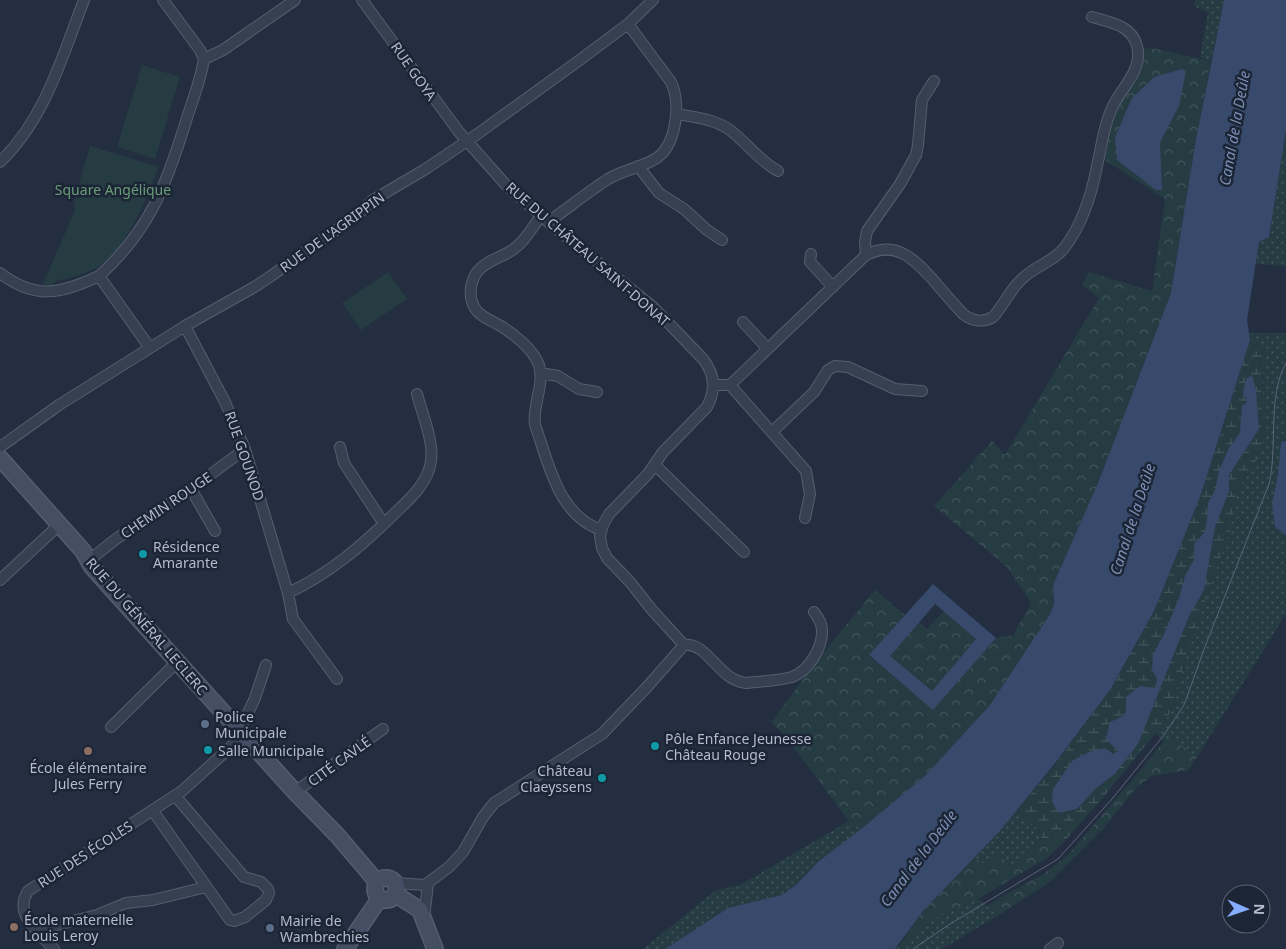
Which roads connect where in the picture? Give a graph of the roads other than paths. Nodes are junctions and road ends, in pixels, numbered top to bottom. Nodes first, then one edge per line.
1 (84, 0) edge
2 (163, 0) edge
3 (295, 0) edge
4 (362, 0) edge
5 (653, 0) edge
6 (1092, 17) dead end
7 (628, 24) junction
8 (204, 59) junction
9 (934, 81) dead end
10 (676, 114) junction
11 (467, 141) junction
12 (0, 162) edge
13 (638, 166) junction
14 (778, 171) dead end
15 (545, 219) junction
16 (722, 240) dead end
17 (811, 254) dead end
18 (866, 255) junction
19 (0, 273) edge
20 (99, 276) junction
21 (833, 287) junction
22 (743, 322) dead end
23 (185, 326) junction
24 (150, 348) junction
25 (767, 348) junction
26 (540, 373) junction
27 (713, 385) junction
28 (730, 385) junction
29 (922, 391) dead end
30 (597, 392) dead end
31 (417, 394) dead end
32 (772, 432) junction
33 (0, 447) edge
34 (340, 447) dead end
35 (245, 449) junction
36 (0, 458) edge
37 (655, 465) junction
38 (191, 489) junction
39 (808, 517) dead end
40 (384, 524) junction
41 (59, 525) junction
42 (601, 530) junction
43 (215, 531) dead end
44 (744, 552) dead end
45 (88, 561) junction
46 (0, 580) edge
47 (288, 593) junction
48 (814, 612) dead end
49 (684, 645) junction
50 (177, 662) junction
51 (266, 665) dead end
52 (337, 679) dead end
53 (111, 727) dead end
54 (383, 729) dead end
55 (242, 733) junction
56 (295, 792) junction
57 (178, 794) junction
58 (151, 812) junction
59 (377, 882) junction
60 (428, 884) junction
61 (206, 887) junction
62 (395, 889) junction
63 (380, 898) junction
64 (424, 919) junction
65 (37, 930) junction
66 (54, 949) edge
67 (344, 949) edge
68 (435, 949) edge

1 - 12 street
2 - 8 street
3 - 8 street
4 - 11 street, RUE GOYA
5 - 7 street, RUE DE L'AGRIPPIN
6 - 18 street
7 - 10 street
7 - 11 street, RUE DE L'AGRIPPIN
8 - 20 street
9 - 18 street
10 - 13 street
10 - 14 street
11 - 15 street, RUE DU CHÂTEAU SAINT-DONAT
11 - 23 street, RUE DE L'AGRIPPIN
13 - 15 street
13 - 16 street
15 - 26 street
15 - 27 street, RUE DU CHÂTEAU SAINT-DONAT
17 - 21 street
18 - 21 street
19 - 20 street
20 - 24 street
21 - 25 street
22 - 25 street
23 - 24 street, RUE DE L'AGRIPPIN
23 - 35 street, RUE GOUNOD
24 - 33 street, RUE DE L'AGRIPPIN
25 - 28 street
26 - 30 street
26 - 42 street
27 - 28 street
27 - 37 street
28 - 32 street
29 - 32 street
31 - 40 street
32 - 39 street
34 - 40 street
35 - 38 street, CHEMIN ROUGE
35 - 47 street, RUE GOUNOD
36 - 41 street, RUE DU GÉNÉRAL LECLERC
37 - 42 street
37 - 44 street
38 - 43 street
38 - 45 street, CHEMIN ROUGE
40 - 47 street
41 - 45 street, RUE DU GÉNÉRAL LECLERC
41 - 46 street
42 - 49 street
45 - 50 street, RUE DU GÉNÉRAL LECLERC
47 - 52 street, RUE GOUNOD
48 - 49 street
49 - 60 street
50 - 53 street
50 - 55 street, RUE DU GÉNÉRAL LECLERC
51 - 55 street
54 - 56 street, CITÉ CAVLÉ
55 - 56 street, RUE DU GÉNÉRAL LECLERC
55 - 57 street
56 - 59 street, RUE DU GÉNÉRAL LECLERC
57 - 58 street, RUE DES ÉCOLES
57 - 61 street
58 - 61 street
58 - 65 street, RUE DES ÉCOLES
59 - 62 street
59 - 63 street
60 - 62 street
60 - 64 street
61 - 65 street
62 - 63 street
62 - 64 street
63 - 67 street
64 - 68 street
65 - 66 street, RUE DES ÉCOLES

